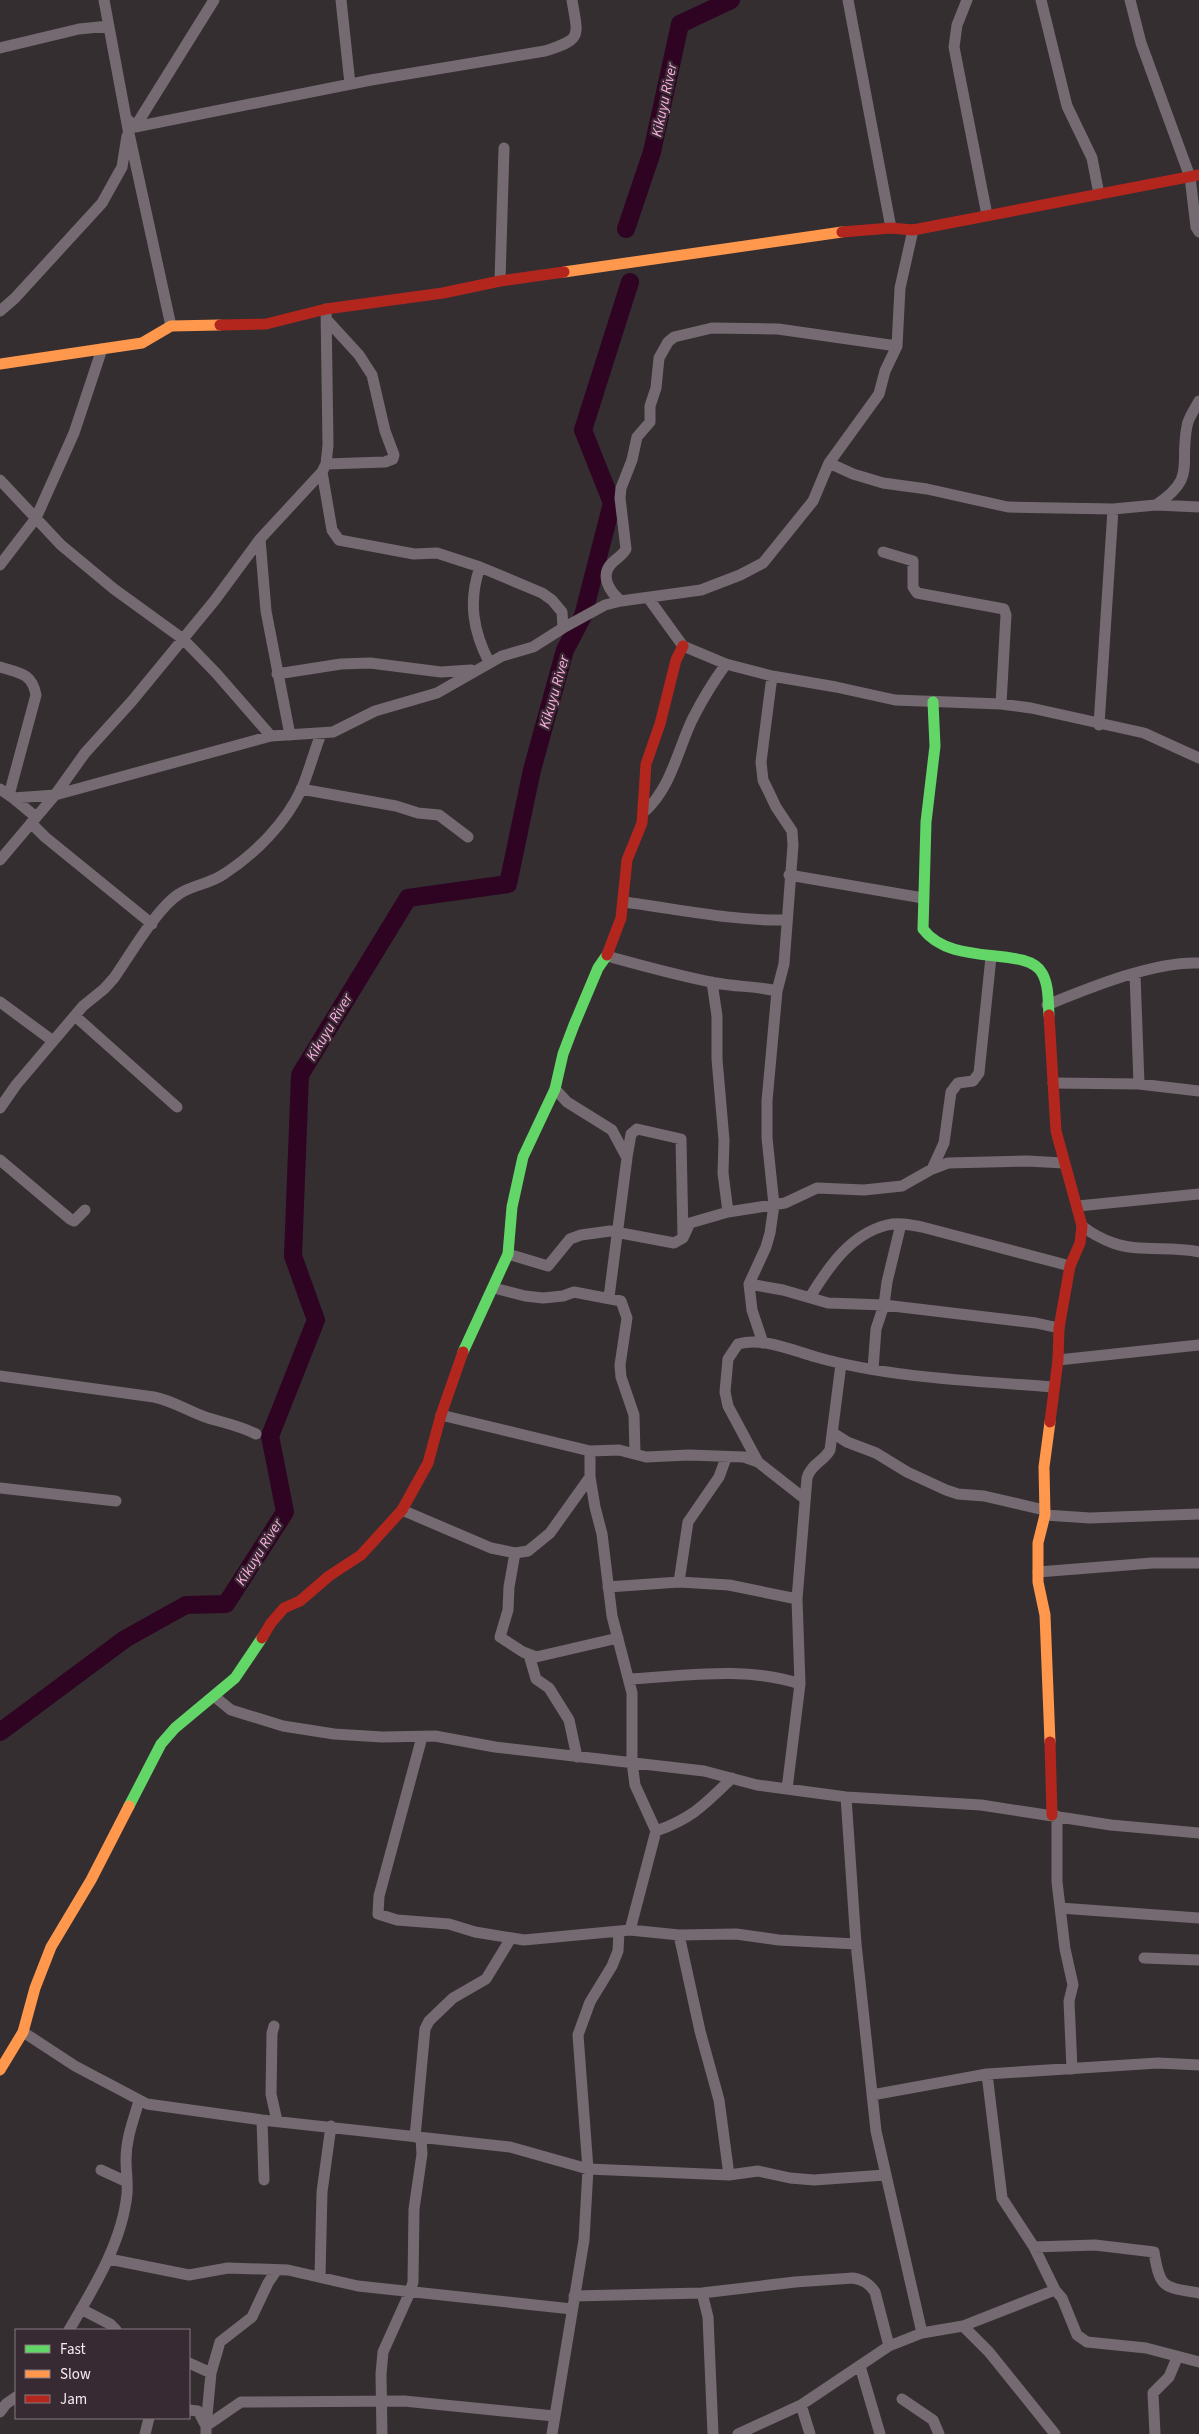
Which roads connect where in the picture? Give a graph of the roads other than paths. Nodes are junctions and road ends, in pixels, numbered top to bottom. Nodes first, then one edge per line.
1 (104, 0) edge
2 (214, 0) edge
3 (341, 0) edge
4 (572, 0) edge
5 (848, 0) edge
6 (967, 0) edge
7 (1041, 0) edge
8 (1130, 0) edge
9 (108, 26) junction
10 (0, 48) edge
11 (350, 84) junction
12 (130, 125) junction
13 (504, 148) dead end
14 (1194, 176) edge
15 (1099, 194) junction
16 (1195, 194) edge
17 (987, 215) junction
18 (891, 228) junction
19 (913, 230) junction
20 (1199, 232) edge
21 (500, 282) junction
22 (0, 311) edge
23 (327, 315) junction
24 (171, 326) junction
25 (897, 346) junction
26 (102, 349) junction
27 (0, 364) edge
28 (1199, 401) edge
29 (829, 463) junction
30 (324, 468) junction
31 (0, 480) edge
32 (1156, 506) junction
33 (1199, 507) edge
34 (1113, 509) junction
35 (36, 518) junction
36 (260, 539) junction
37 (883, 552) dead end
38 (0, 564) edge
39 (480, 567) junction
40 (649, 599) junction
41 (621, 601) junction
42 (563, 628) junction
43 (183, 639) junction
44 (683, 646) junction
45 (489, 662) junction
46 (726, 664) junction
47 (0, 667) edge
48 (474, 670) junction
49 (277, 674) junction
50 (772, 676) junction
51 (933, 702) junction
52 (1001, 704) junction
53 (1099, 724) junction
54 (290, 734) junction
55 (321, 734) junction
56 (270, 736) junction
57 (1199, 758) edge
58 (301, 789) junction
59 (7, 794) edge
60 (55, 795) junction
61 (644, 812) junction
62 (34, 820) junction
63 (468, 837) dead end
64 (0, 860) edge
65 (789, 875) junction
66 (922, 898) junction
67 (624, 902) junction
68 (786, 920) junction
69 (152, 924) junction
70 (607, 956) junction
71 (991, 957) junction
72 (1199, 963) edge
73 (1135, 974) junction
74 (712, 982) junction
75 (777, 991) junction
76 (0, 1002) edge
77 (1047, 1005) junction
78 (75, 1016) junction
79 (53, 1041) junction
80 (1053, 1083) junction
81 (1139, 1084) junction
82 (556, 1089) junction
83 (1199, 1091) edge
84 (1, 1102) edge
85 (177, 1107) dead end
86 (627, 1158) junction
87 (0, 1160) edge
88 (1064, 1163) junction
89 (932, 1169) junction
90 (1199, 1194) edge
91 (774, 1205) junction
92 (1078, 1206) junction
93 (86, 1210) dead end
94 (728, 1212) junction
95 (901, 1224) junction
96 (1082, 1226) junction
97 (617, 1233) junction
98 (683, 1238) junction
99 (1199, 1252) edge
100 (508, 1254) junction
101 (1070, 1266) junction
102 (749, 1284) junction
103 (494, 1288) junction
104 (810, 1297) junction
105 (609, 1298) junction
106 (884, 1306) junction
107 (1059, 1328) junction
108 (763, 1343) junction
109 (1199, 1345) edge
110 (1058, 1360) junction
111 (841, 1364) junction
112 (873, 1369) junction
113 (0, 1376) edge
114 (1053, 1387) junction
115 (441, 1415) junction
116 (833, 1433) junction
117 (256, 1434) dead end
118 (590, 1451) junction
119 (635, 1454) junction
120 (726, 1458) junction
121 (758, 1462) junction
122 (590, 1477) junction
123 (0, 1488) edge
124 (805, 1499) junction
125 (116, 1501) dead end
126 (402, 1510) junction
127 (1045, 1513) junction
128 (1199, 1514) edge
129 (516, 1553) junction
130 (1199, 1563) edge
131 (1038, 1572) junction
132 (679, 1582) junction
133 (608, 1587) junction
134 (797, 1599) junction
135 (618, 1638) junction
136 (529, 1654) junction
137 (629, 1679) junction
138 (800, 1684) junction
139 (215, 1697) junction
140 (422, 1737) junction
141 (577, 1757) junction
142 (632, 1762) junction
143 (732, 1778) junction
144 (787, 1790) junction
145 (846, 1797) junction
146 (1054, 1815) junction
147 (656, 1831) junction
148 (1199, 1833) edge
149 (1060, 1908) junction
150 (1199, 1918) edge
151 (625, 1931) junction
152 (679, 1935) junction
153 (511, 1938) junction
154 (856, 1944) junction
155 (1144, 1958) dead end
156 (1199, 1960) edge
157 (274, 2026) dead end
158 (23, 2032) junction
159 (1199, 2065) edge
160 (1072, 2069) junction
161 (0, 2070) edge
162 (987, 2074) junction
163 (872, 2095) junction
164 (139, 2101) junction
165 (262, 2120) junction
166 (276, 2120) junction
167 (331, 2126) junction
168 (418, 2137) junction
169 (588, 2169) junction
170 (102, 2170) dead end
171 (729, 2174) junction
172 (885, 2175) junction
173 (264, 2180) dead end
174 (126, 2182) junction
175 (1034, 2247) junction
176 (108, 2259) junction
177 (276, 2271) junction
178 (320, 2277) junction
179 (1055, 2290) junction
180 (410, 2292) junction
181 (702, 2292) junction
182 (1199, 2293) edge
183 (574, 2296) junction
184 (81, 2309) junction
185 (572, 2309) junction
186 (963, 2326) junction
187 (70, 2329) edge
188 (115, 2329) edge
189 (922, 2333) junction
190 (889, 2346) junction
191 (1177, 2358) junction
192 (1199, 2362) edge
193 (190, 2363) edge
194 (860, 2366) junction
195 (211, 2373) junction
196 (15, 2398) edge
197 (902, 2399) dead end
198 (381, 2400) junction
199 (800, 2405) junction
200 (190, 2410) edge
201 (0, 2412) edge
202 (554, 2416) junction
203 (149, 2419) edge
204 (206, 2430) edge
205 (144, 2434) edge
206 (382, 2434) edge
207 (552, 2434) edge
208 (712, 2434) edge
209 (738, 2434) edge
210 (810, 2434) edge
211 (880, 2434) edge
212 (939, 2434) edge
213 (1055, 2434) edge
214 (1155, 2434) edge

1 - 9 street
2 - 12 street
3 - 11 street
4 - 11 street
5 - 18 street
6 - 17 street
7 - 15 street
8 - 14 street
9 - 10 street
9 - 12 street
11 - 12 street
12 - 22 street
12 - 24 street
13 - 21 street
14 - 15 street
14 - 16 street
15 - 17 street
16 - 20 street
17 - 19 street
18 - 19 street
18 - 21 street
19 - 25 street
21 - 23 street
23 - 24 street
23 - 30 street
23 - 30 street
24 - 26 street
25 - 29 street
25 - 41 street
26 - 27 street
26 - 35 street
28 - 32 street
29 - 34 street
29 - 40 street
30 - 36 street
30 - 39 street
31 - 35 street
32 - 33 street
32 - 34 street
34 - 53 street
35 - 38 street
35 - 43 street
36 - 43 street
36 - 49 street
37 - 52 street
39 - 42 street
39 - 45 street
40 - 41 street
40 - 44 street
41 - 42 street
42 - 45 street
43 - 56 street
43 - 60 street
44 - 46 street
44 - 61 street
45 - 48 street
46 - 50 street
46 - 61 street
47 - 59 street
48 - 49 street
48 - 55 street
49 - 54 street
50 - 51 street
50 - 65 street
51 - 52 street
51 - 66 street
52 - 53 street
53 - 57 street
54 - 55 street
54 - 56 street
55 - 58 street
56 - 60 street
58 - 63 street
58 - 69 street
59 - 60 street
59 - 62 street
60 - 62 street
61 - 67 street
62 - 64 street
62 - 69 street
65 - 66 street
65 - 68 street
66 - 71 street
67 - 68 street
67 - 70 street
68 - 75 street
69 - 78 street
70 - 74 street
70 - 82 street
71 - 77 street
71 - 89 street
72 - 73 street
73 - 77 street
73 - 81 street
74 - 75 street
74 - 94 street
75 - 91 street
76 - 79 street
77 - 80 street
78 - 79 street
78 - 85 street
79 - 84 street
80 - 81 street
80 - 88 street
81 - 83 street
82 - 86 street
82 - 100 street
86 - 97 street
86 - 98 street
87 - 93 street
88 - 89 street
88 - 92 street
89 - 91 street
90 - 92 street
91 - 94 street
91 - 102 street
92 - 96 street
94 - 98 street
95 - 101 street
95 - 104 street
95 - 106 street
96 - 99 street
96 - 101 street
97 - 98 street
97 - 100 street
97 - 105 street
100 - 103 street
101 - 107 street
102 - 104 street
102 - 108 street
103 - 105 street
103 - 115 street
104 - 106 street
105 - 119 street
106 - 107 street
106 - 112 street
107 - 110 street
108 - 111 street
108 - 121 street
109 - 110 street
110 - 114 street
111 - 112 street
111 - 116 street
112 - 114 street
113 - 117 street
114 - 127 street
115 - 118 street
115 - 126 street
116 - 124 street
116 - 127 street
118 - 119 street
118 - 122 street
119 - 120 street
120 - 121 street
120 - 132 street
121 - 124 street
122 - 129 street
122 - 133 street
123 - 125 street
124 - 134 street
126 - 129 street
126 - 139 street
127 - 128 street
127 - 131 street
129 - 136 street
130 - 131 street
131 - 146 street
132 - 133 street
132 - 134 street
133 - 135 street
134 - 138 street
135 - 136 street
135 - 137 street
136 - 141 street
137 - 138 street
137 - 142 street
138 - 144 street
139 - 140 street
139 - 158 street
140 - 141 street
140 - 153 street
141 - 142 street
142 - 143 street
142 - 147 street
143 - 144 street
143 - 147 street
144 - 145 street
145 - 146 street
145 - 154 street
146 - 148 street
146 - 149 street
147 - 151 street
149 - 150 street
149 - 160 street
151 - 152 street
151 - 153 street
151 - 169 street
152 - 154 street
152 - 171 street
153 - 168 street
154 - 163 street
155 - 156 street
157 - 166 street
158 - 161 street
158 - 164 street
159 - 160 street
160 - 162 street
162 - 163 street
162 - 175 street
163 - 172 street
164 - 165 street
164 - 174 street
165 - 166 street
165 - 173 street
166 - 167 street
167 - 168 street
167 - 178 street
168 - 169 street
168 - 180 street
169 - 171 street
169 - 183 street
170 - 174 street
171 - 172 street
172 - 189 street
174 - 176 street
175 - 179 street
175 - 182 street
176 - 177 street
176 - 184 street
177 - 178 street
177 - 195 street
178 - 180 street
179 - 186 street
179 - 191 street
180 - 185 street
180 - 198 street
181 - 183 street
181 - 190 street
181 - 208 street
183 - 185 street
184 - 187 street
184 - 188 street
185 - 202 street
186 - 189 street
186 - 213 street
189 - 190 street
190 - 194 street
191 - 192 street
191 - 214 street
193 - 195 street
194 - 199 street
194 - 211 street
195 - 204 street
196 - 201 street
197 - 212 street
198 - 202 street
198 - 204 street
198 - 206 street
199 - 209 street
199 - 210 street
200 - 204 street
202 - 207 street
203 - 205 street

